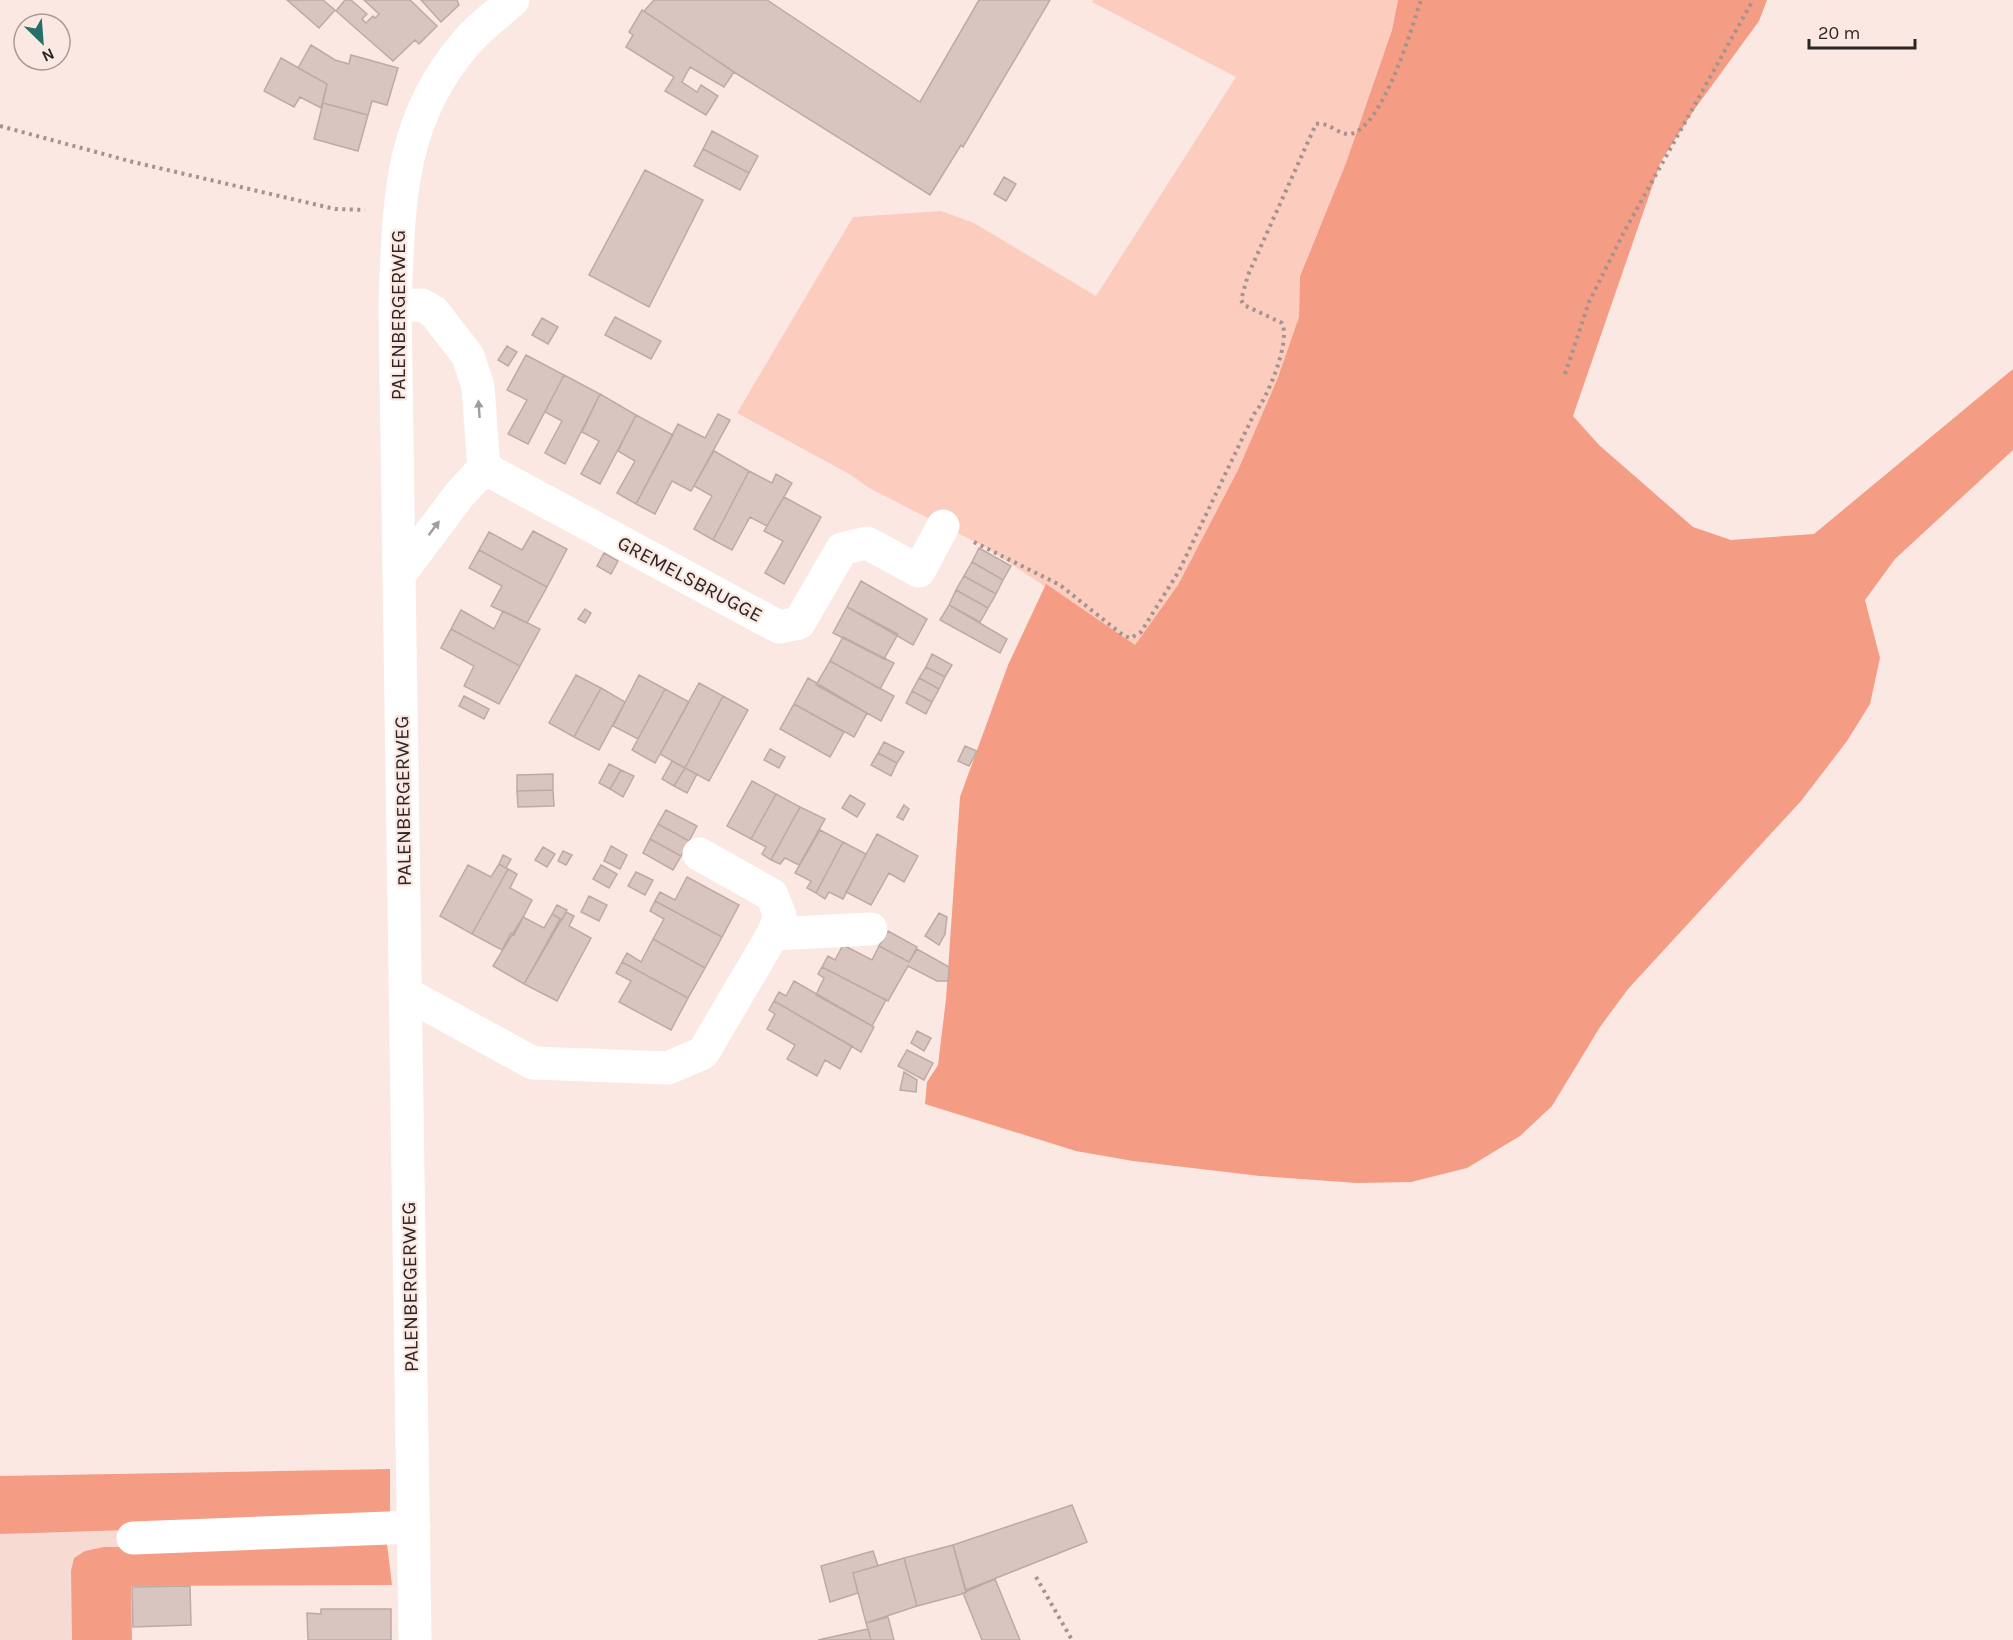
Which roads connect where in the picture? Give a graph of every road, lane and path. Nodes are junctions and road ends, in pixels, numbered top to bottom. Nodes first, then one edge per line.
1 (513, 0) edge
2 (1421, 0) edge
3 (1753, 0) edge
4 (0, 126) edge
5 (399, 211) junction
6 (395, 306) junction
7 (1565, 374) dead end
8 (484, 468) junction
9 (943, 526) joint
10 (399, 575) junction
11 (699, 854) dead end
12 (871, 929) dead end
13 (773, 934) junction
14 (405, 993) junction
15 (414, 1527) junction
16 (133, 1538) dead end
17 (1036, 1578) dead end
18 (416, 1640) edge
19 (1072, 1640) edge

1 - 5 street, PALENBERGERWEG
2 - 9 path
3 - 7 path
4 - 5 path
5 - 6 street, PALENBERGERWEG
8 -> 6 street
6 - 10 street, PALENBERGERWEG
8 - 9 street, GREMELSBRUGGE
10 -> 8 street
10 - 14 street, PALENBERGERWEG
11 - 13 street
12 - 13 street
13 - 14 street
14 - 15 street, PALENBERGERWEG
15 - 16 street
15 - 18 street, PALENBERGERWEG
17 - 19 path

